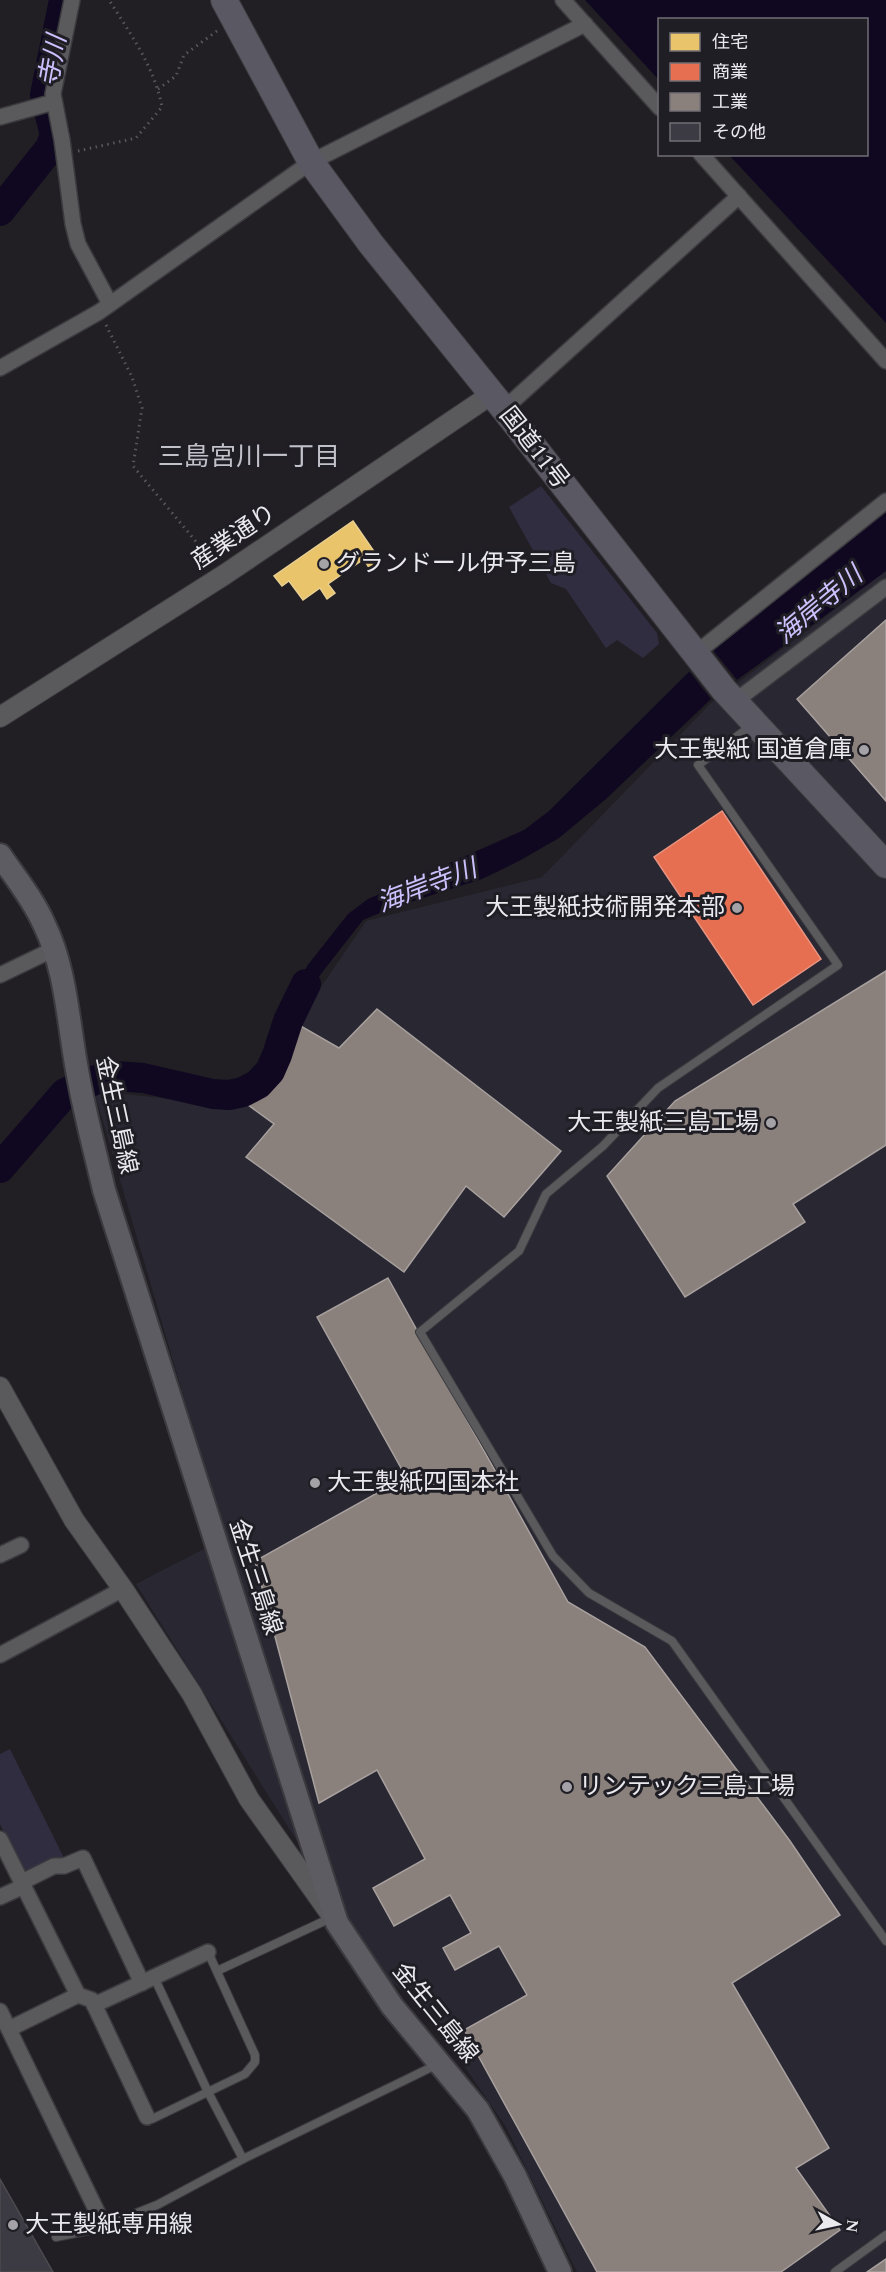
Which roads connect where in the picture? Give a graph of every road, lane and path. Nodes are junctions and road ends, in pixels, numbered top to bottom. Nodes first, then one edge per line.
1 (72, 0) edge
2 (109, 0) edge
3 (563, 0) edge
4 (229, 10) edge
5 (585, 24) junction
6 (158, 89) junction
7 (54, 102) junction
8 (658, 106) edge
9 (0, 117) edge
10 (64, 155) junction
11 (703, 156) edge
12 (311, 162) junction
13 (739, 196) junction
14 (105, 308) junction
15 (886, 361) edge
16 (0, 368) edge
17 (498, 401) junction
18 (886, 501) edge
19 (224, 575) junction
20 (886, 587) edge
21 (697, 657) junction
22 (729, 696) junction
23 (0, 717) edge
24 (753, 724) junction
25 (0, 855) edge
26 (886, 865) edge
27 (54, 949) junction
28 (0, 975) edge
29 (0, 1387) edge
30 (5, 1409) edge
31 (21, 1545) dead end
32 (0, 1555) edge
33 (123, 1589) junction
34 (0, 1654) edge
35 (0, 1839) edge
36 (23, 1884) junction
37 (0, 1897) edge
38 (335, 1920) junction
39 (886, 1941) edge
40 (208, 1952) joint
41 (217, 1971) junction
42 (148, 1980) junction
43 (78, 1995) junction
44 (94, 2005) junction
45 (0, 2012) edge
46 (9, 2029) junction
47 (440, 2063) junction
48 (208, 2092) junction
49 (147, 2117) joint
50 (243, 2159) junction
51 (104, 2226) junction
52 (886, 2235) edge
53 (56, 2237) dead end
54 (560, 2272) edge
55 (835, 2272) edge

1 - 7 street
2 - 6 path
3 - 5 street
4 - 6 path
4 - 12 highway, 国道11号
5 - 8 street
5 - 12 street
6 - 10 path
7 - 9 street
7 - 10 street
10 - 14 street
11 - 13 street
12 - 14 street
12 - 17 highway, 国道11号
13 - 15 street
13 - 17 street
14 - 16 street
14 - 19 path
17 - 19 street, 産業通り
17 - 21 highway, 国道11号
18 - 21 street
19 - 23 street, 産業通り
20 - 22 street
21 - 22 highway, 国道11号
22 - 24 highway, 国道11号
24 - 26 highway, 国道11号
24 - 39 lane
25 - 27 main road, 金生三島線
27 - 28 street
27 - 38 main road, 金生三島線
29 - 30 street
30 - 33 street
31 - 32 street
33 - 34 street
33 - 38 street
35 - 36 street
36 - 37 street
36 - 42 street
36 - 43 street
38 - 41 lane
38 - 47 main road, 金生三島線
40 - 41 lane
40 - 42 street
41 - 48 lane
42 - 44 street
42 - 48 lane
43 - 44 street
43 - 46 street
44 - 49 street
45 - 46 street
46 - 51 street
47 - 50 lane
47 - 54 main road, 金生三島線
48 - 49 lane
48 - 50 lane
50 - 51 lane
51 - 53 lane
52 - 55 lane

